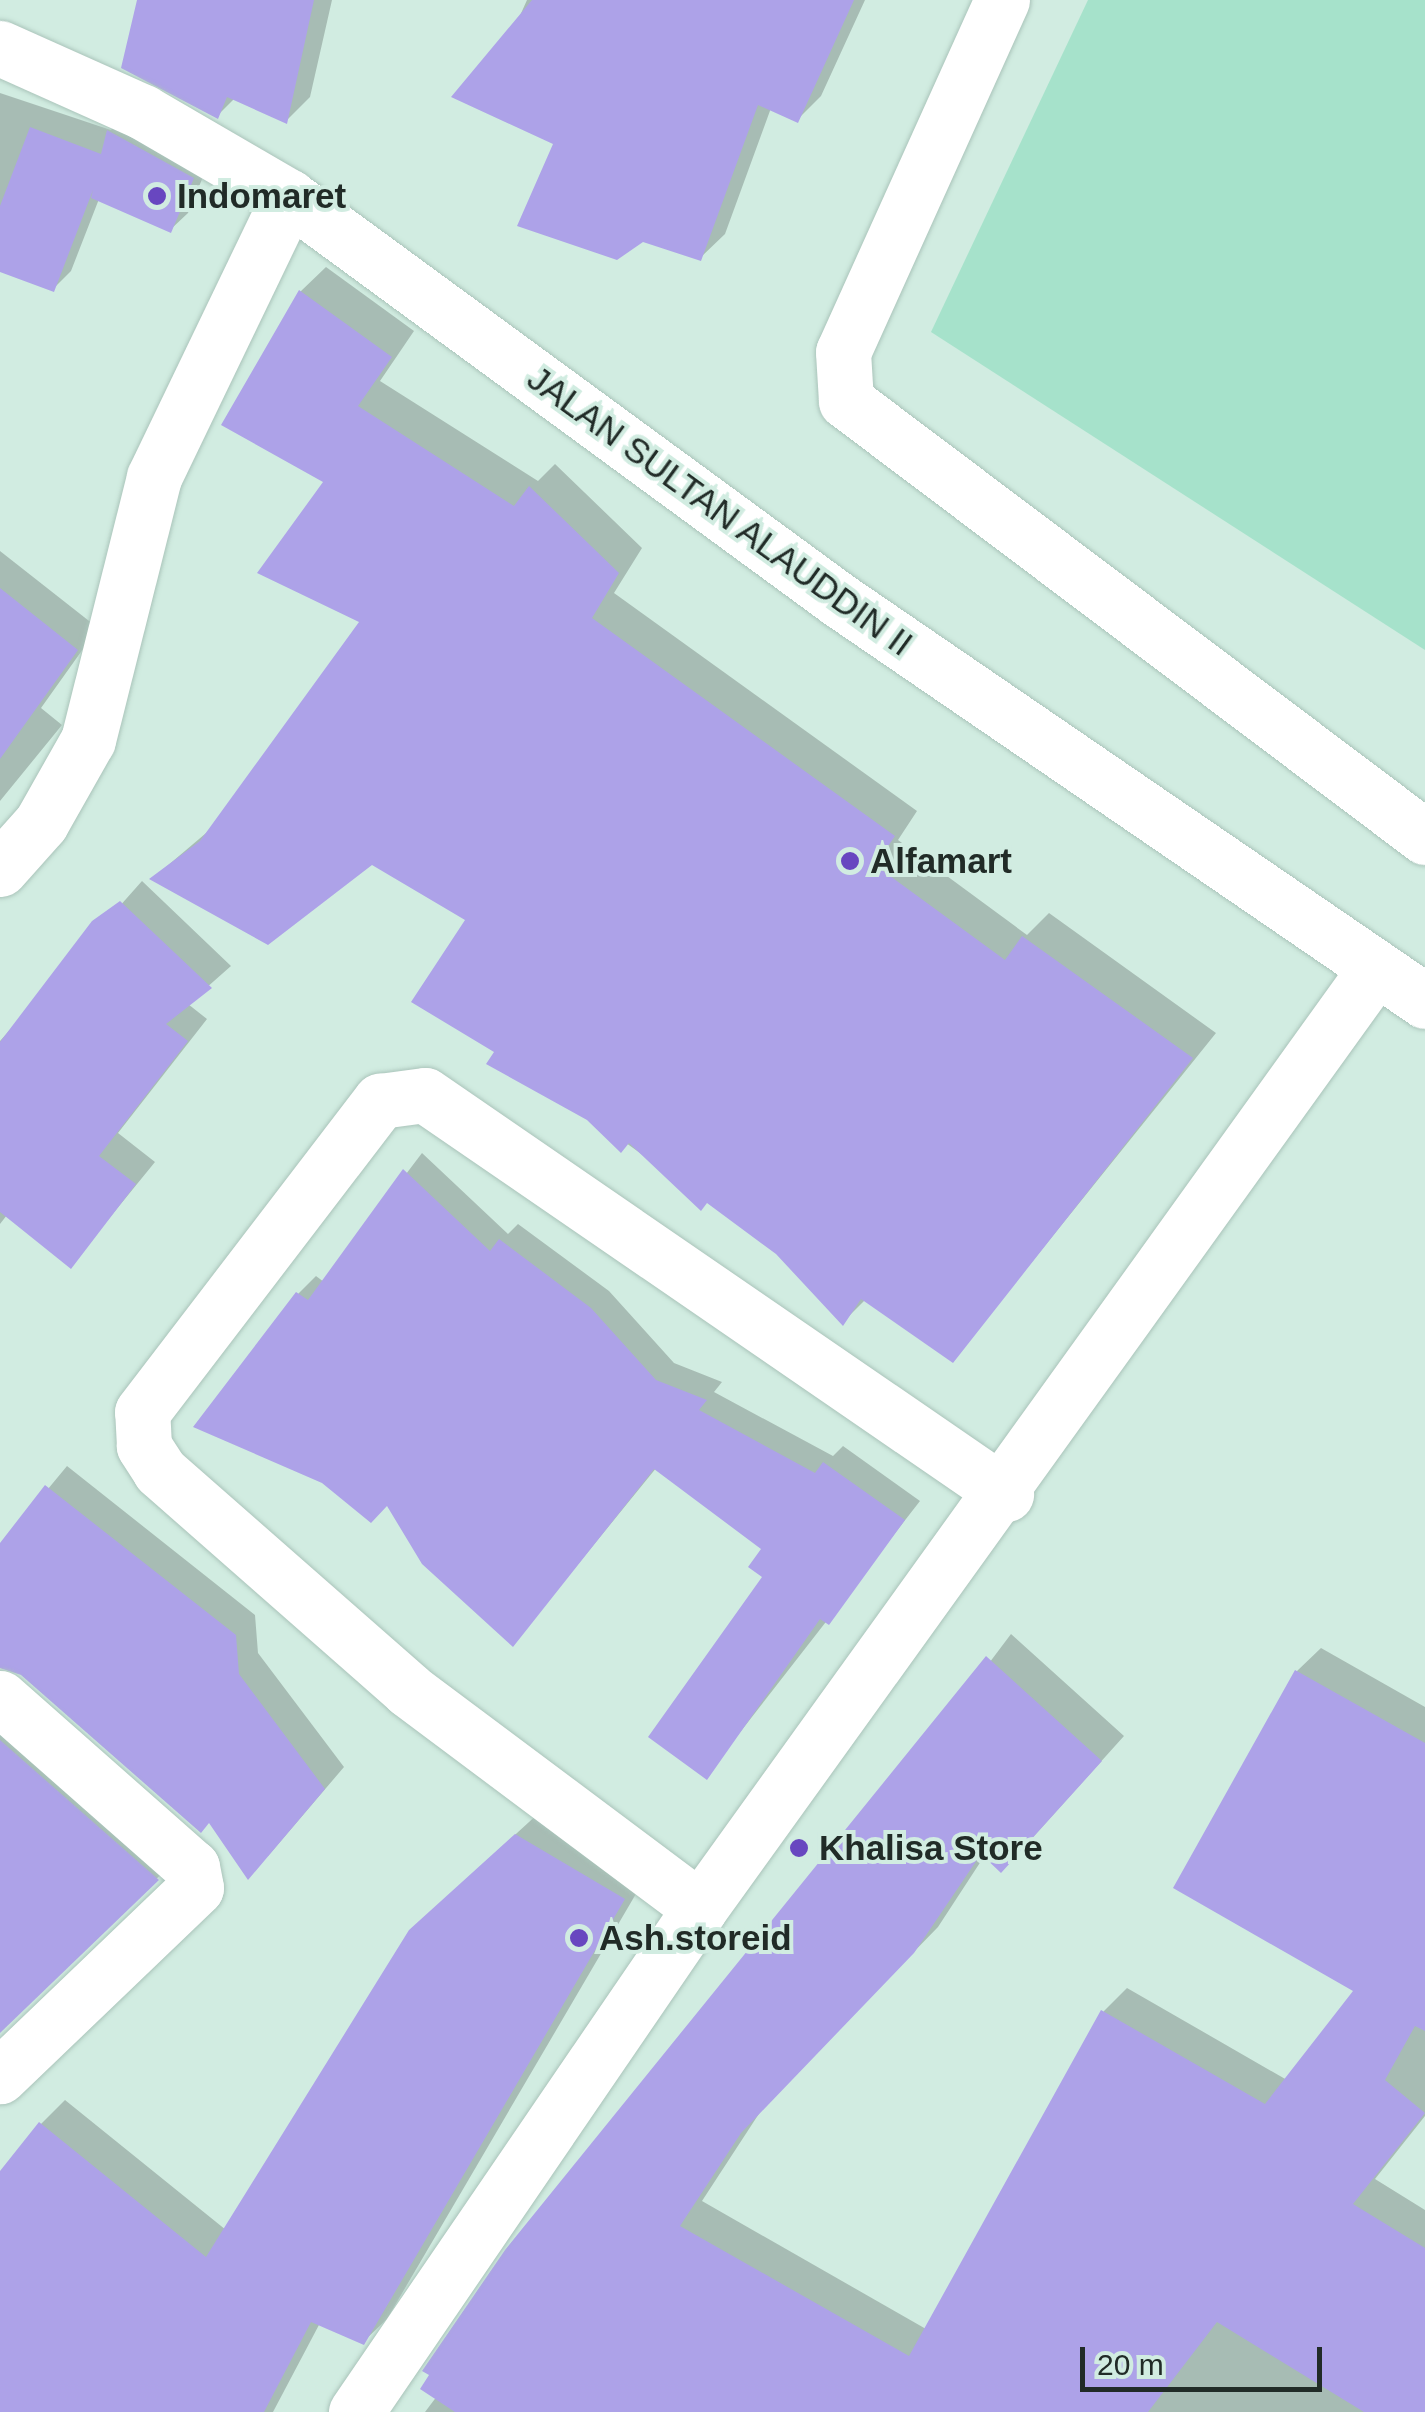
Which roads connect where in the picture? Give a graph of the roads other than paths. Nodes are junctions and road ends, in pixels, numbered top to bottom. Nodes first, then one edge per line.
1 (1002, 0) edge
2 (0, 48) edge
3 (289, 197) junction
4 (1425, 837) edge
5 (0, 868) edge
6 (1376, 968) junction
7 (1425, 1001) edge
8 (1006, 1494) junction
9 (0, 1698) edge
10 (700, 1908) junction
11 (0, 2076) edge
12 (356, 2412) edge

1 - 4 street
2 - 3 street, JALAN SULTAN ALAUDDIN II
3 - 5 street
3 - 6 street, JALAN SULTAN ALAUDDIN II
6 - 7 street, JALAN SULTAN ALAUDDIN II
6 - 8 street
8 - 10 street
8 - 10 street
9 - 11 street
10 - 12 street

